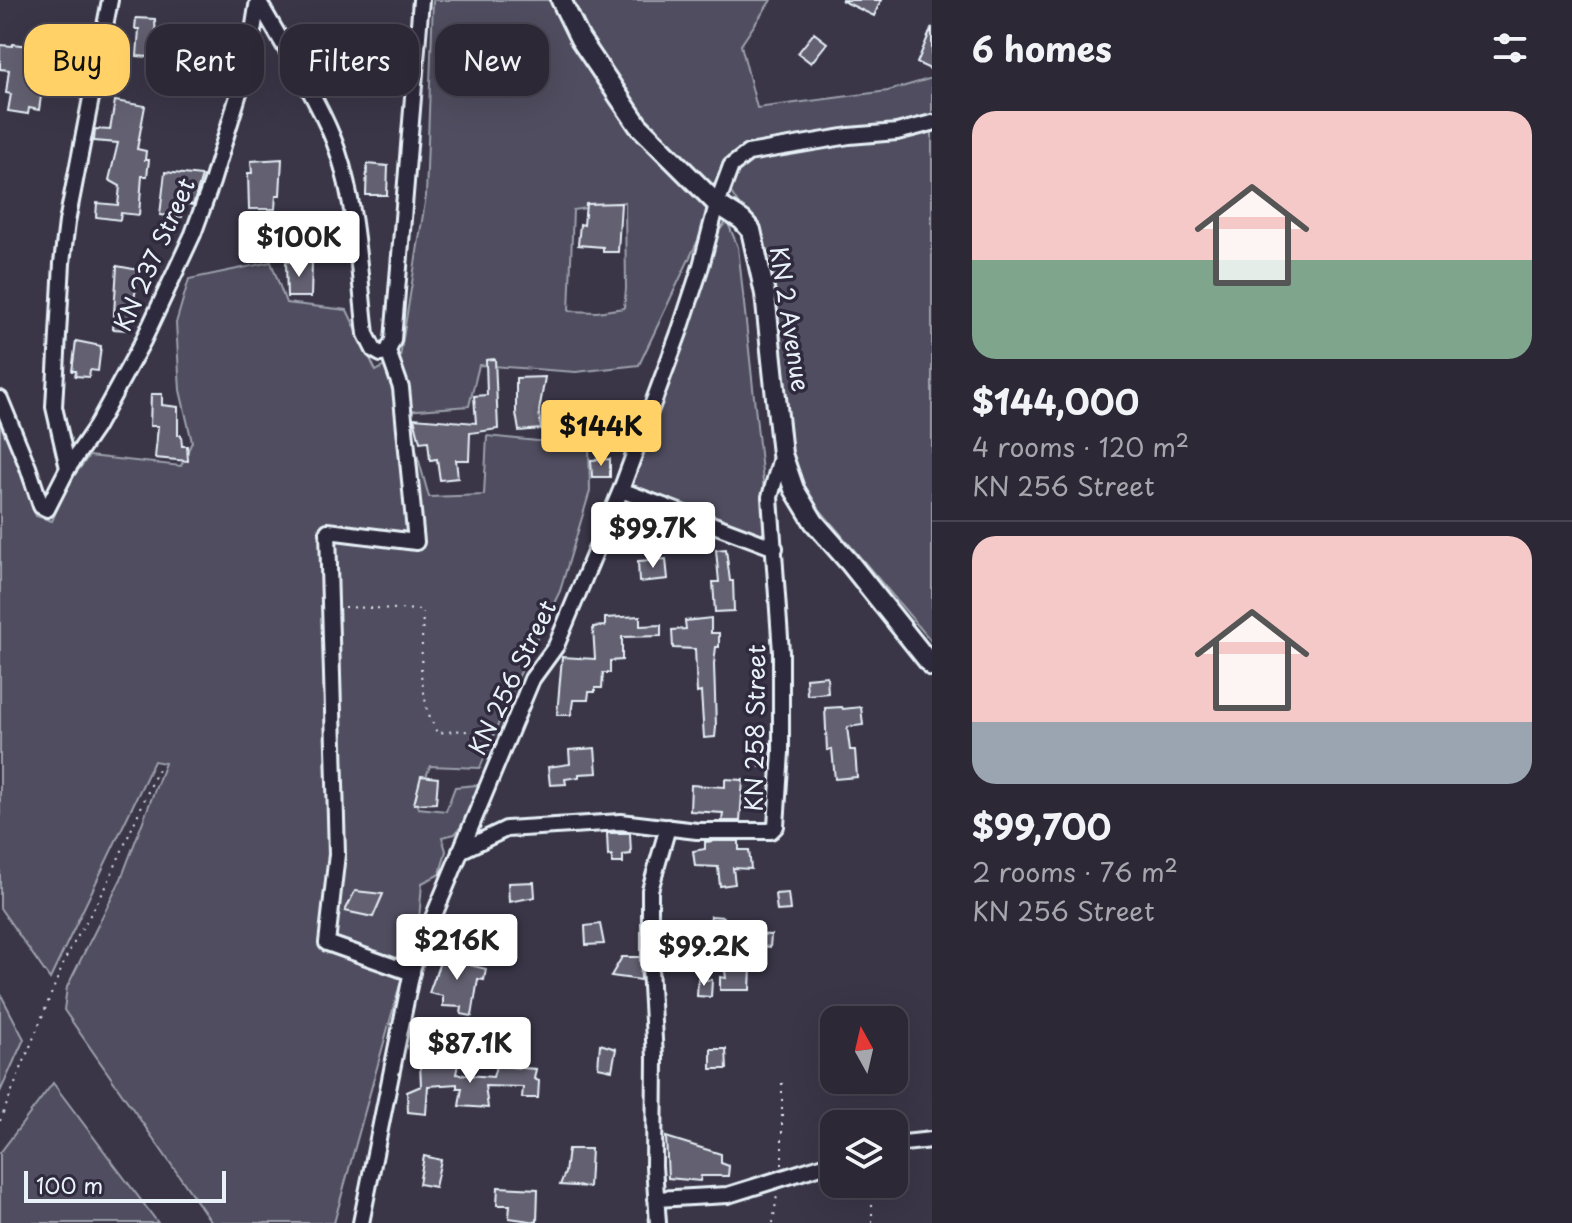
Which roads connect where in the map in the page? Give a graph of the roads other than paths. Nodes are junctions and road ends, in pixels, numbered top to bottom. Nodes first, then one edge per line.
1 (110, 0) edge
2 (258, 0) edge
3 (421, 0) edge
4 (561, 0) edge
5 (932, 123) edge
6 (717, 204) junction
7 (388, 351) junction
8 (0, 399) edge
9 (782, 454) junction
10 (68, 468) junction
11 (621, 490) junction
12 (775, 548) junction
13 (932, 666) edge
14 (668, 827) junction
15 (460, 851) junction
16 (412, 973) junction
17 (932, 1140) edge
18 (908, 1143) edge
19 (820, 1166) edge
20 (656, 1199) junction
21 (361, 1223) edge
22 (658, 1223) edge

1 - 10 street
2 - 7 street
2 - 10 street, KN 237 Street
3 - 7 street
4 - 6 main road, KN 2 Avenue
5 - 6 street, KN 256 Street
6 - 9 main road, KN 2 Avenue
6 - 11 street, KN 256 Street
7 - 16 street
8 - 10 street, KN 237 Street
9 - 12 street, KN 258 Street
9 - 13 main road, KN 2 Avenue
11 - 12 street
11 - 15 street, KN 256 Street
12 - 14 street, KN 258 Street
14 - 15 street, KN 258 Street
14 - 20 street
15 - 16 street, KN 256 Street
16 - 21 street, KN 256 Street
17 - 18 street
19 - 20 street
20 - 22 street

